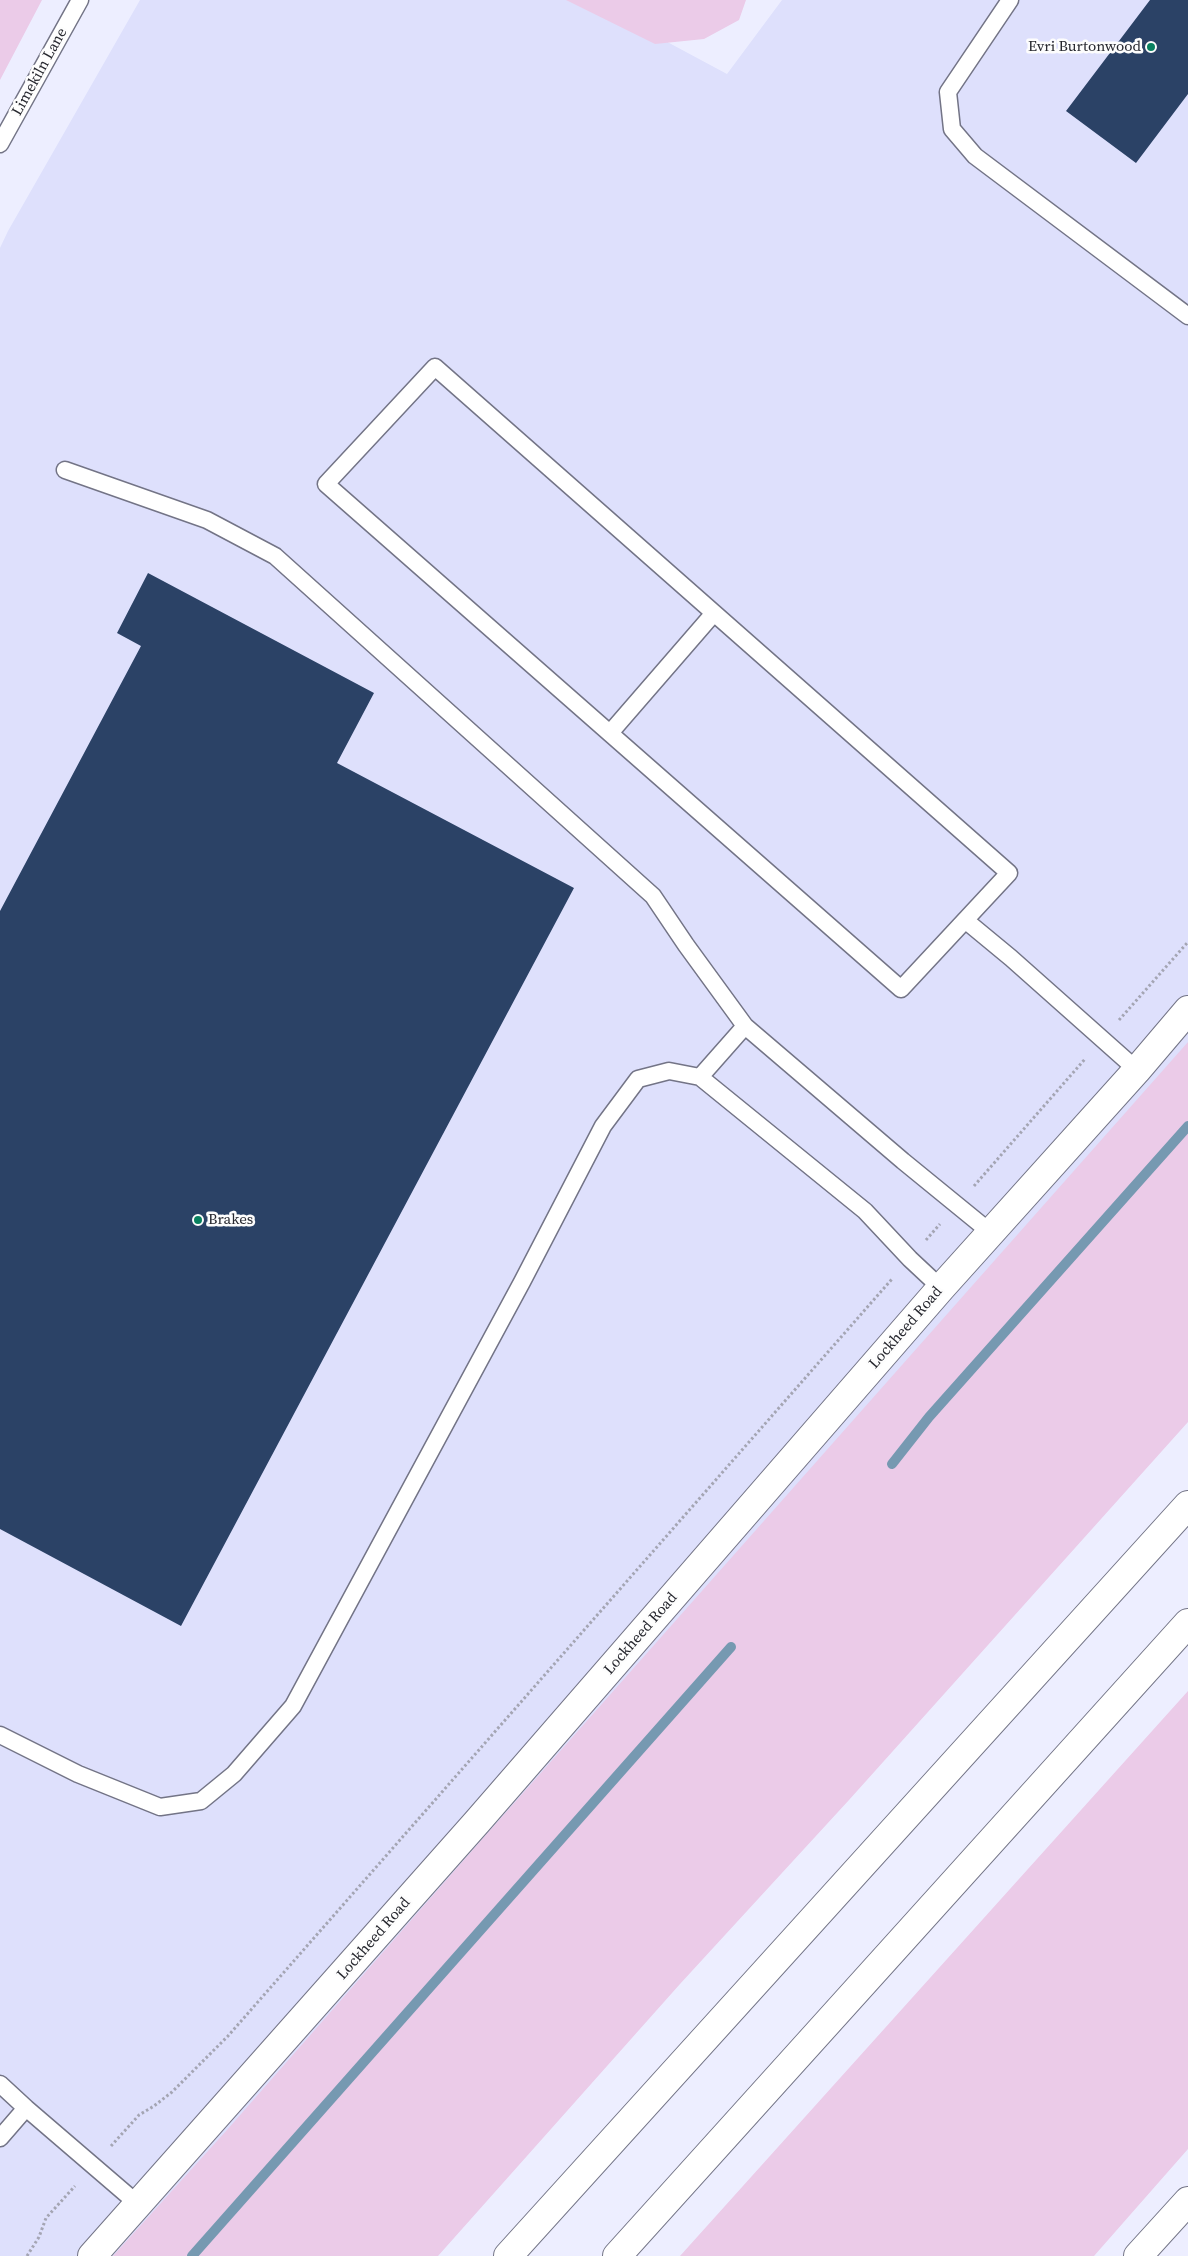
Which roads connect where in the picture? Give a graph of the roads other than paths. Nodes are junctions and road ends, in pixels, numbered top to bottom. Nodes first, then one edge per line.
1 (80, 0) edge
2 (1010, 0) edge
3 (0, 144) edge
4 (1188, 316) edge
5 (64, 470) dead end
6 (714, 613) junction
7 (610, 732) junction
8 (965, 920) junction
9 (1188, 1010) edge
10 (745, 1026) junction
11 (1137, 1070) junction
12 (700, 1077) junction
13 (990, 1232) junction
14 (941, 1288) junction
15 (1188, 1505) edge
16 (1188, 1623) edge
17 (0, 1735) edge
18 (0, 2084) edge
19 (26, 2108) junction
20 (0, 2138) edge
21 (1188, 2201) edge
22 (139, 2205) junction
23 (92, 2256) edge
24 (508, 2256) edge
25 (617, 2256) edge
26 (1138, 2256) edge

1 - 3 lane, Limekiln Lane
2 - 4 lane
5 - 10 lane
6 - 7 lane
6 - 7 lane
6 - 8 lane
7 - 8 lane
8 - 11 lane
9 - 11 main road, Lockheed Road
10 - 12 lane
10 - 13 lane
11 - 13 main road, Lockheed Road
12 - 14 lane
12 - 17 lane
13 - 14 main road, Lockheed Road
14 - 22 main road, Lockheed Road
15 - 24 main road
16 - 25 main road
18 - 19 lane
19 - 20 lane
19 - 22 lane
21 - 26 main road
22 - 23 main road, Lockheed Road

